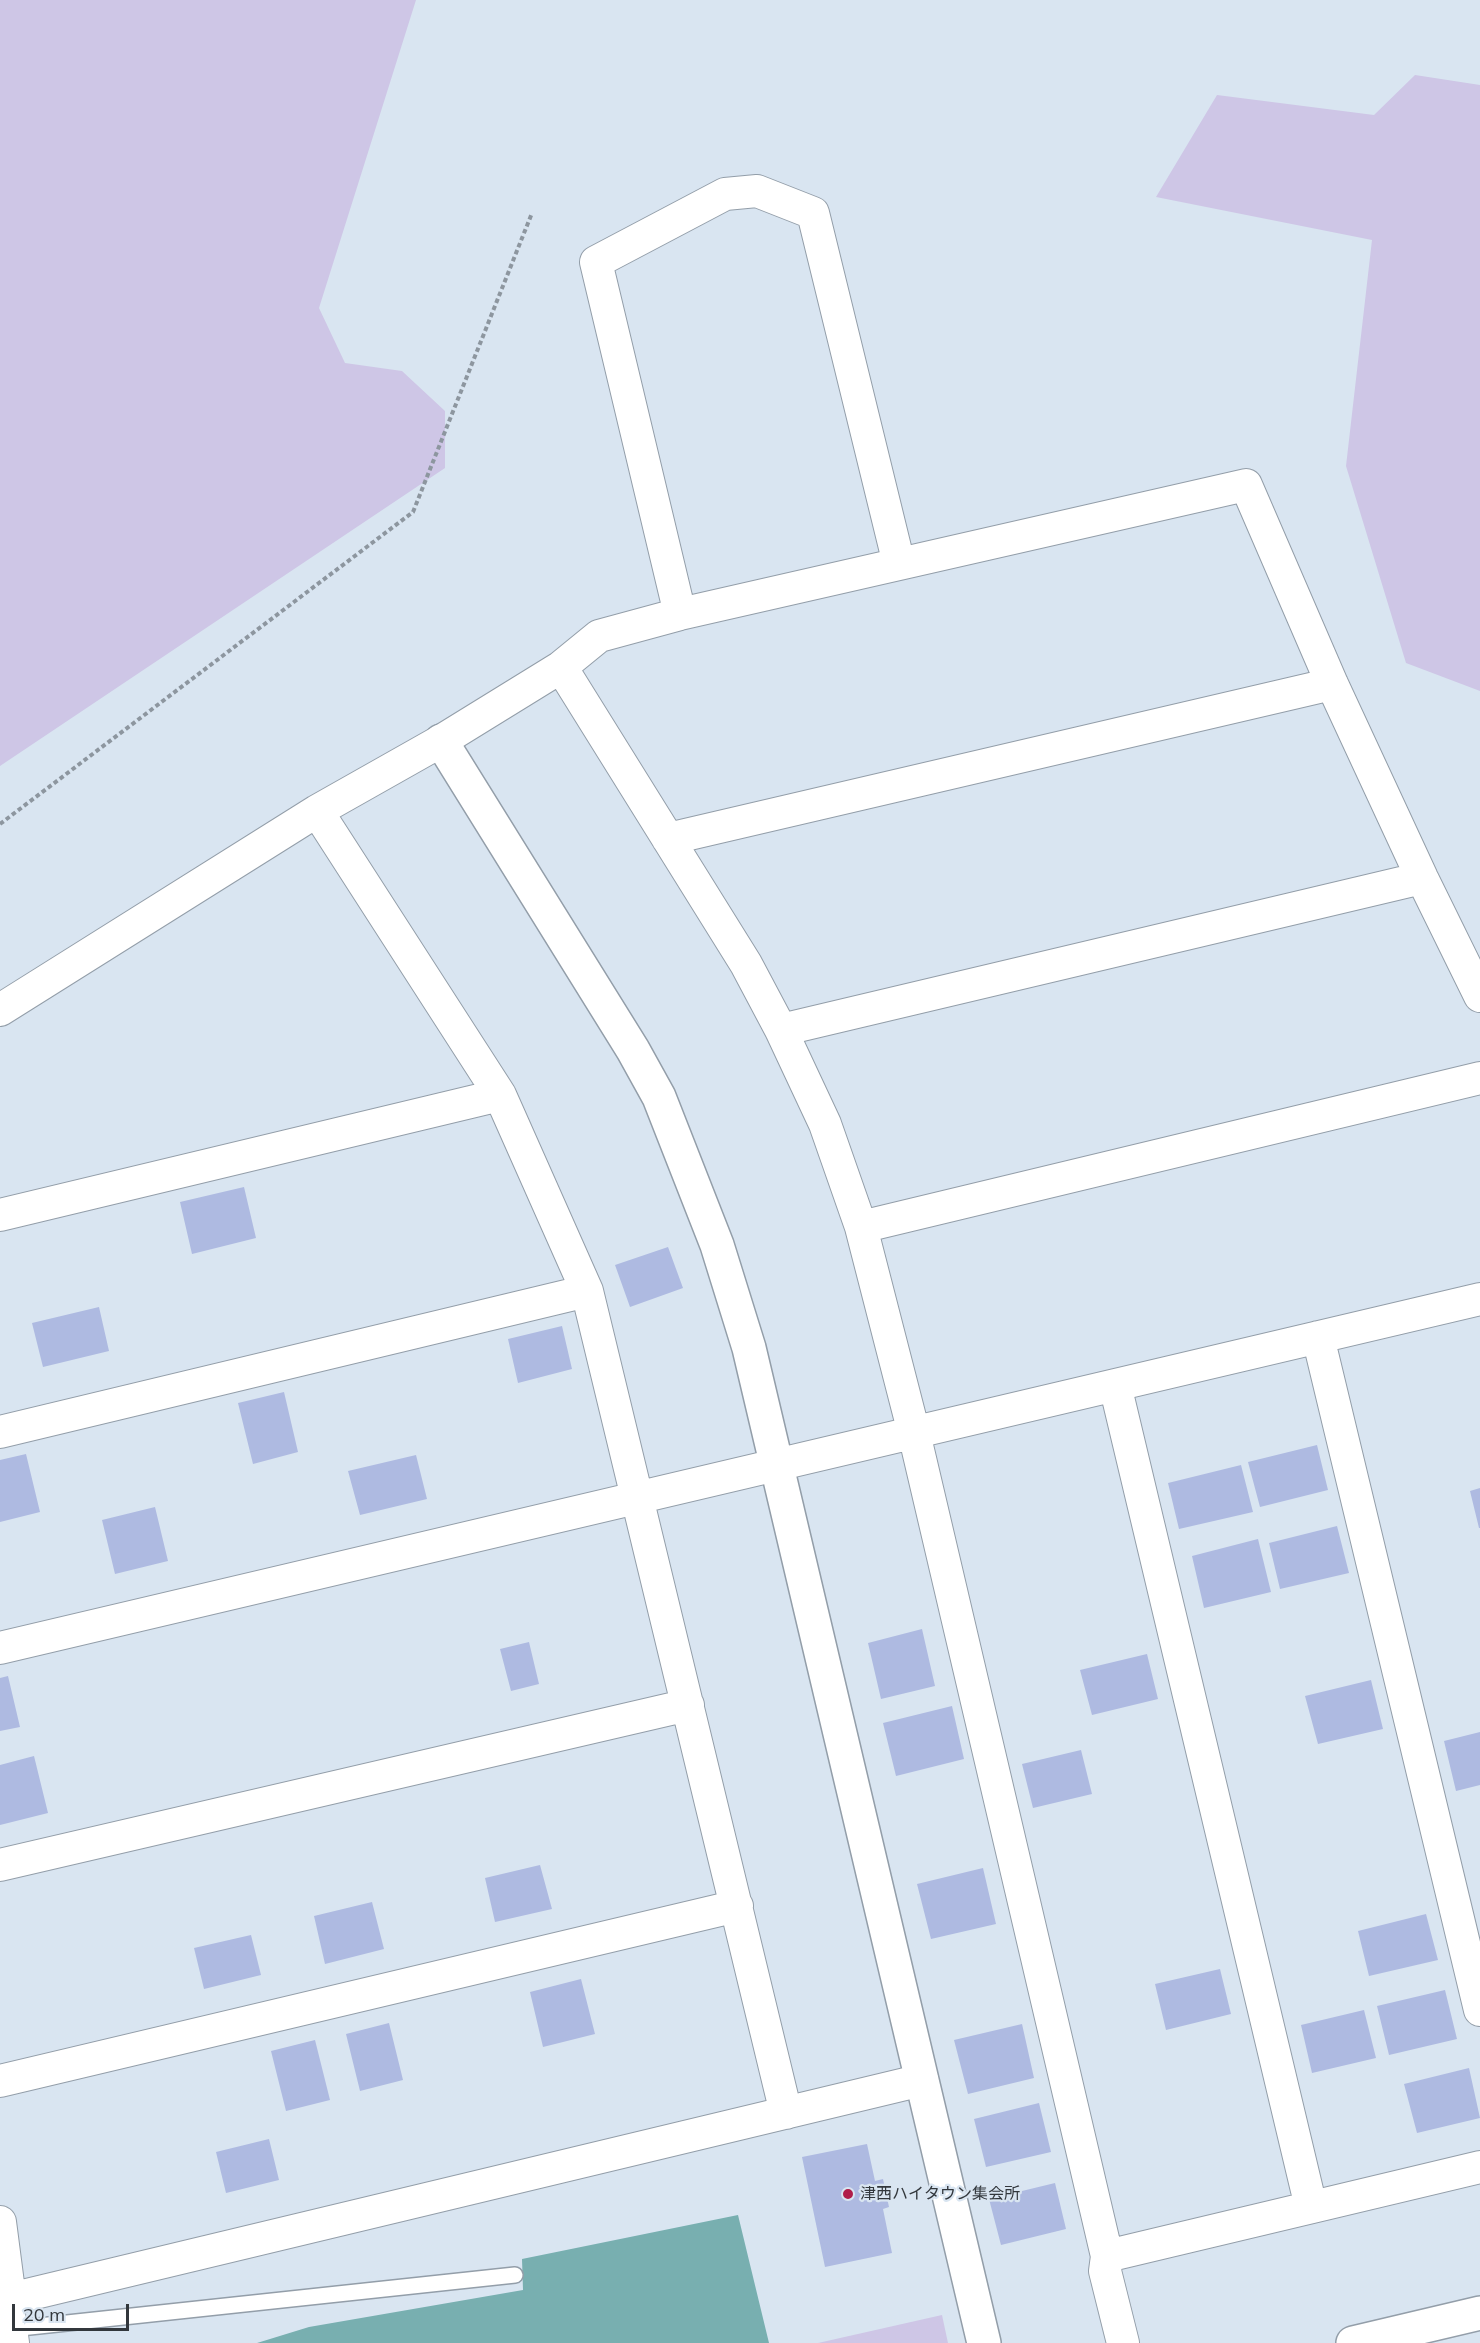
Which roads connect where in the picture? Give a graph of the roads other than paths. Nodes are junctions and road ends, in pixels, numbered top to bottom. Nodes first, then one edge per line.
1 (899, 564) junction
2 (680, 614) junction
3 (561, 667) junction
4 (1332, 684) junction
5 (441, 741) junction
6 (317, 811) junction
7 (668, 839) junction
8 (1422, 878) junction
9 (1480, 996) edge
10 (0, 1010) edge
11 (781, 1029) junction
12 (1480, 1078) edge
13 (500, 1095) junction
14 (0, 1215) edge
15 (861, 1227) junction
16 (587, 1291) junction
17 (1480, 1299) edge
18 (1318, 1337) junction
19 (1115, 1385) junction
20 (0, 1432) edge
21 (914, 1433) junction
22 (777, 1464) junction
23 (638, 1497) junction
24 (0, 1648) edge
25 (688, 1705) junction
26 (0, 1865) edge
27 (737, 1906) junction
28 (1480, 2010) edge
29 (922, 2080) junction
30 (0, 2081) edge
31 (786, 2113) junction
32 (1480, 2167) edge
33 (1311, 2207) junction
34 (0, 2222) edge
35 (1107, 2256) junction
36 (515, 2275) dead end
37 (1480, 2313) edge
38 (11, 2324) edge
39 (984, 2343) edge
40 (1123, 2343) edge
41 (1353, 2343) edge

1 - 2 street
1 - 2 street
1 - 4 street
2 - 3 street
3 - 5 street
3 - 7 street
4 - 7 street
4 - 8 street
5 - 6 street
5 - 22 street
6 - 10 street
6 - 13 street
7 - 11 street
8 - 9 street
8 - 11 street
11 - 15 street
12 - 15 street
13 - 14 street
13 - 16 street
15 - 21 street
16 - 20 street
16 - 23 street
17 - 18 street
18 - 19 street
18 - 28 street
19 - 21 street
19 - 33 street
21 - 22 street
21 - 35 street
22 - 23 street
22 - 29 street
23 - 24 street
23 - 25 street
25 - 26 street
25 - 27 street
27 - 30 street
27 - 31 street
29 - 31 street
29 - 39 street
31 - 38 street
32 - 33 street
33 - 35 street
34 - 38 street
35 - 40 street
36 - 38 lane
37 - 41 street

